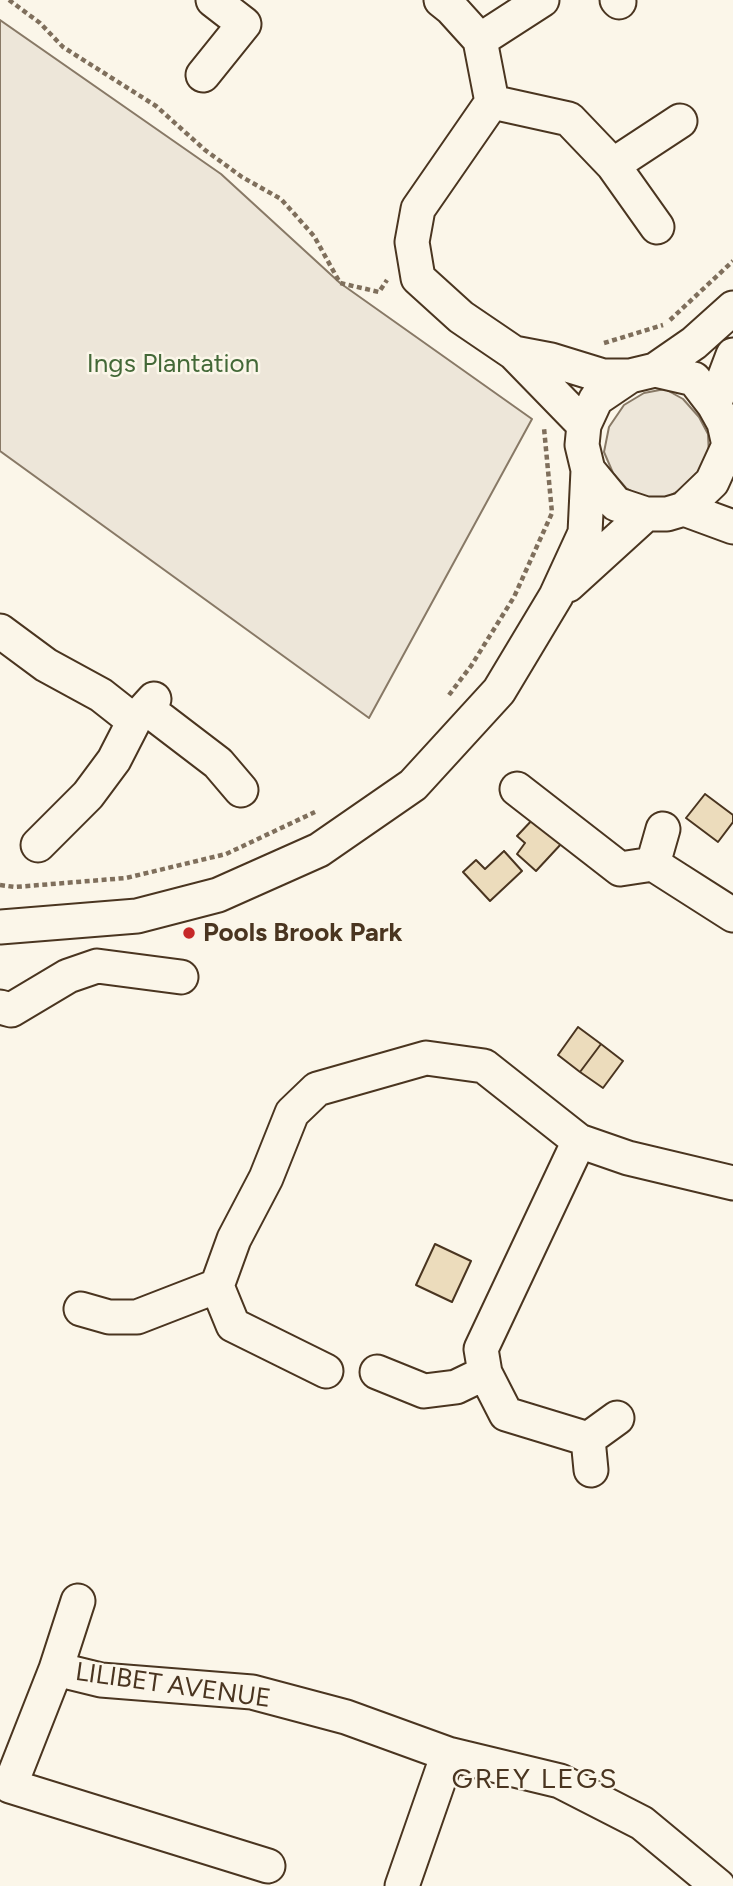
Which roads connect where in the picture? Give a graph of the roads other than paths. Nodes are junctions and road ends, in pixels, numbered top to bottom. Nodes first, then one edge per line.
1 (213, 0) edge
2 (441, 0) edge
3 (542, 0) edge
4 (480, 40) junction
5 (203, 75) dead end
6 (492, 102) junction
7 (680, 121) dead end
8 (613, 165) junction
9 (657, 228) dead end
10 (733, 308) edge
11 (514, 353) junction
12 (733, 355) edge
13 (643, 373) junction
14 (714, 405) junction
15 (584, 425) junction
16 (731, 449) edge
17 (588, 470) junction
18 (684, 509) junction
19 (646, 514) junction
20 (733, 527) edge
21 (556, 596) junction
22 (0, 631) edge
23 (145, 709) junction
24 (517, 789) dead end
25 (241, 790) dead end
26 (663, 829) dead end
27 (38, 845) dead end
28 (653, 864) junction
29 (733, 915) edge
30 (0, 927) edge
31 (181, 977) dead end
32 (0, 1007) edge
33 (579, 1140) junction
34 (733, 1183) edge
35 (217, 1286) junction
36 (81, 1308) dead end
37 (326, 1371) dead end
38 (377, 1373) dead end
39 (485, 1373) junction
40 (617, 1418) dead end
41 (78, 1601) dead end
42 (57, 1670) junction
43 (448, 1754) junction
44 (5, 1784) edge
45 (268, 1866) dead end
46 (402, 1886) edge
47 (718, 1886) edge

1 - 5 street
2 - 4 street
3 - 4 street
4 - 6 street
6 - 8 street
6 - 11 street
7 - 8 street
8 - 9 street
10 - 13 street
11 - 13 street
11 - 15 street
12 - 14 street
13 - 14 street
13 - 15 street
14 - 16 street
15 - 17 street
16 - 18 street
17 - 19 street
17 - 21 street
18 - 19 street
18 - 20 street
19 - 21 street
21 - 30 street
22 - 23 street
23 - 25 street
23 - 27 street
24 - 28 street
26 - 28 street
28 - 29 street
31 - 32 street
33 - 34 street
33 - 35 street
33 - 39 street
35 - 36 street
35 - 37 street
38 - 39 street
39 - 40 street
41 - 42 street, LILIBET AVENUE
42 - 43 street, LILIBET AVENUE
42 - 44 street, LILIBET AVENUE
43 - 46 street
43 - 47 street, LILIBET AVENUE
44 - 45 street, LILIBET AVENUE

